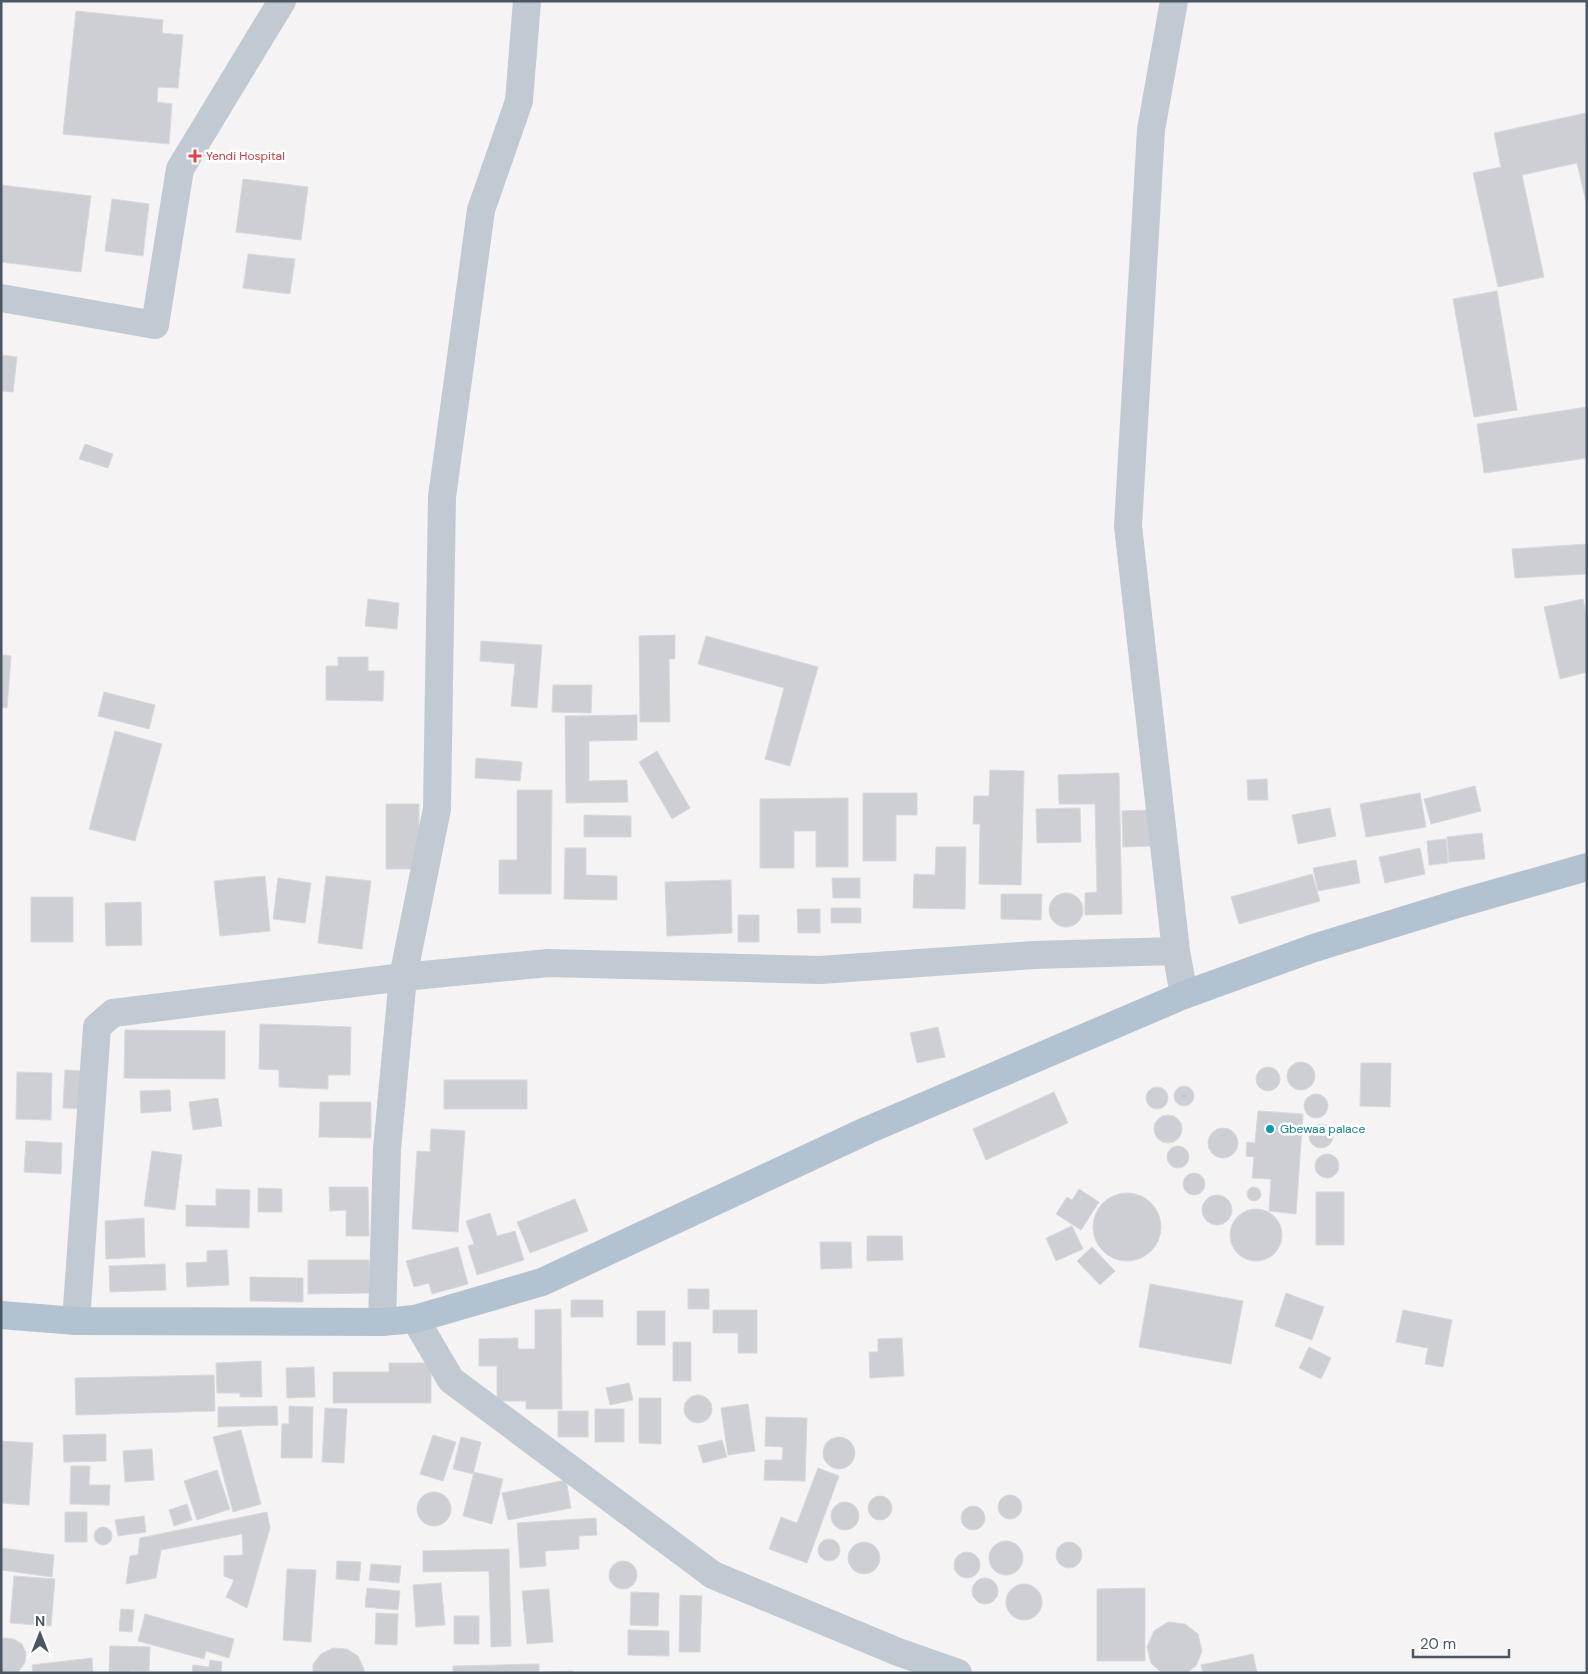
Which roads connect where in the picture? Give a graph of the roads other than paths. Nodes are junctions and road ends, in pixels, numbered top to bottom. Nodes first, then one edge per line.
1 (282, 1) edge
2 (527, 1) edge
3 (1174, 1) edge
4 (1, 298) edge
5 (1587, 867) edge
6 (1176, 951) junction
7 (403, 977) junction
8 (1184, 995) junction
9 (1, 1315) edge
10 (415, 1319) junction
11 (76, 1320) junction
12 (382, 1322) junction
13 (958, 1673) edge

1 - 4 street
2 - 7 street
3 - 6 street
5 - 8 main road
6 - 7 street
6 - 8 street
7 - 11 street
7 - 12 street
8 - 10 main road
9 - 11 main road
10 - 12 main road
10 - 13 street
11 - 12 main road

